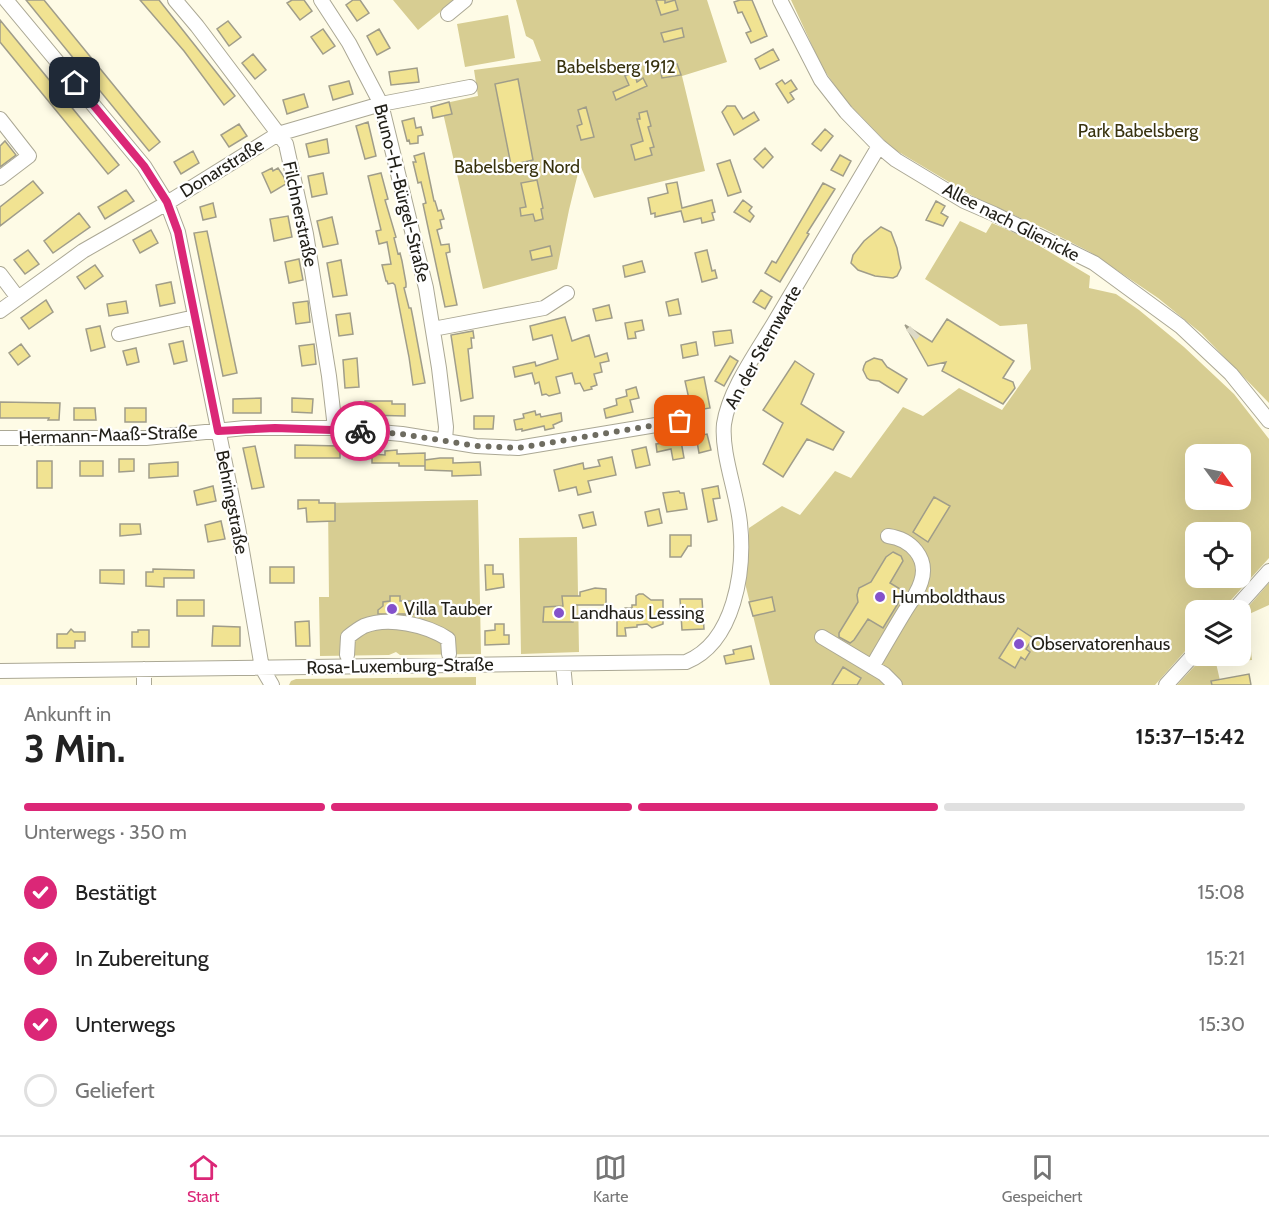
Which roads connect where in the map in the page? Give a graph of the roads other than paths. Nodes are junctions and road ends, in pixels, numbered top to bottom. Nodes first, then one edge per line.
1 (6, 0) edge
2 (175, 0) edge
3 (321, 0) edge
4 (465, 0) edge
5 (780, 0) edge
6 (448, 14) dead end
7 (470, 87) dead end
8 (381, 104) junction
9 (0, 119) edge
10 (278, 134) junction
11 (879, 146) junction
12 (0, 178) edge
13 (167, 202) junction
14 (0, 274) edge
15 (567, 293) dead end
16 (18, 298) junction
17 (0, 310) edge
18 (195, 317) junction
19 (433, 329) junction
20 (118, 334) dead end
21 (1269, 421) edge
22 (672, 426) dead end
23 (335, 428) junction
24 (218, 431) junction
25 (0, 438) edge
26 (445, 440) junction
27 (888, 536) dead end
28 (739, 568) joint
29 (1269, 571) edge
30 (1243, 600) edge
31 (822, 637) dead end
32 (448, 654) dead end
33 (347, 655) dead end
34 (563, 664) junction
35 (1185, 664) edge
36 (872, 667) junction
37 (262, 668) junction
38 (144, 669) junction
39 (0, 671) edge
40 (144, 685) edge
41 (272, 685) edge
42 (565, 685) edge
43 (895, 685) edge
44 (1166, 685) edge

1 - 13 street, Behringstraße
2 - 10 street, Filchnerstraße
3 - 8 street, Bruno-H.-Bürgel-Straße
4 - 6 street
5 - 11 street, Allee nach Glienicke
7 - 8 street, Donarstraße
8 - 10 street, Donarstraße
8 - 19 street, Bruno-H.-Bürgel-Straße
9 - 12 street
10 - 13 street, Donarstraße
10 - 23 street, Filchnerstraße
11 - 21 street, Allee nach Glienicke
11 - 28 street, An der Sternwarte
13 - 16 street, Donarstraße
13 - 18 street, Behringstraße
14 - 16 street
15 - 19 street
16 - 17 street, Donarstraße
18 - 20 street
18 - 24 street, Behringstraße
19 - 26 street, Bruno-H.-Bürgel-Straße
22 - 26 street, Hermann-Maaß-Straße
23 - 24 street, Hermann-Maaß-Straße
23 - 26 street, Hermann-Maaß-Straße
24 - 25 street, Hermann-Maaß-Straße
24 - 37 street, Behringstraße
27 - 36 street
28 - 34 street, Rosa-Luxemburg-Straße
29 - 30 street
31 - 36 street
32 - 33 street
34 - 37 street, Rosa-Luxemburg-Straße
34 - 42 street
35 - 44 street
36 - 43 street
37 - 38 street, Rosa-Luxemburg-Straße
37 - 41 street, Behringstraße
38 - 39 street, Rosa-Luxemburg-Straße
38 - 40 street

